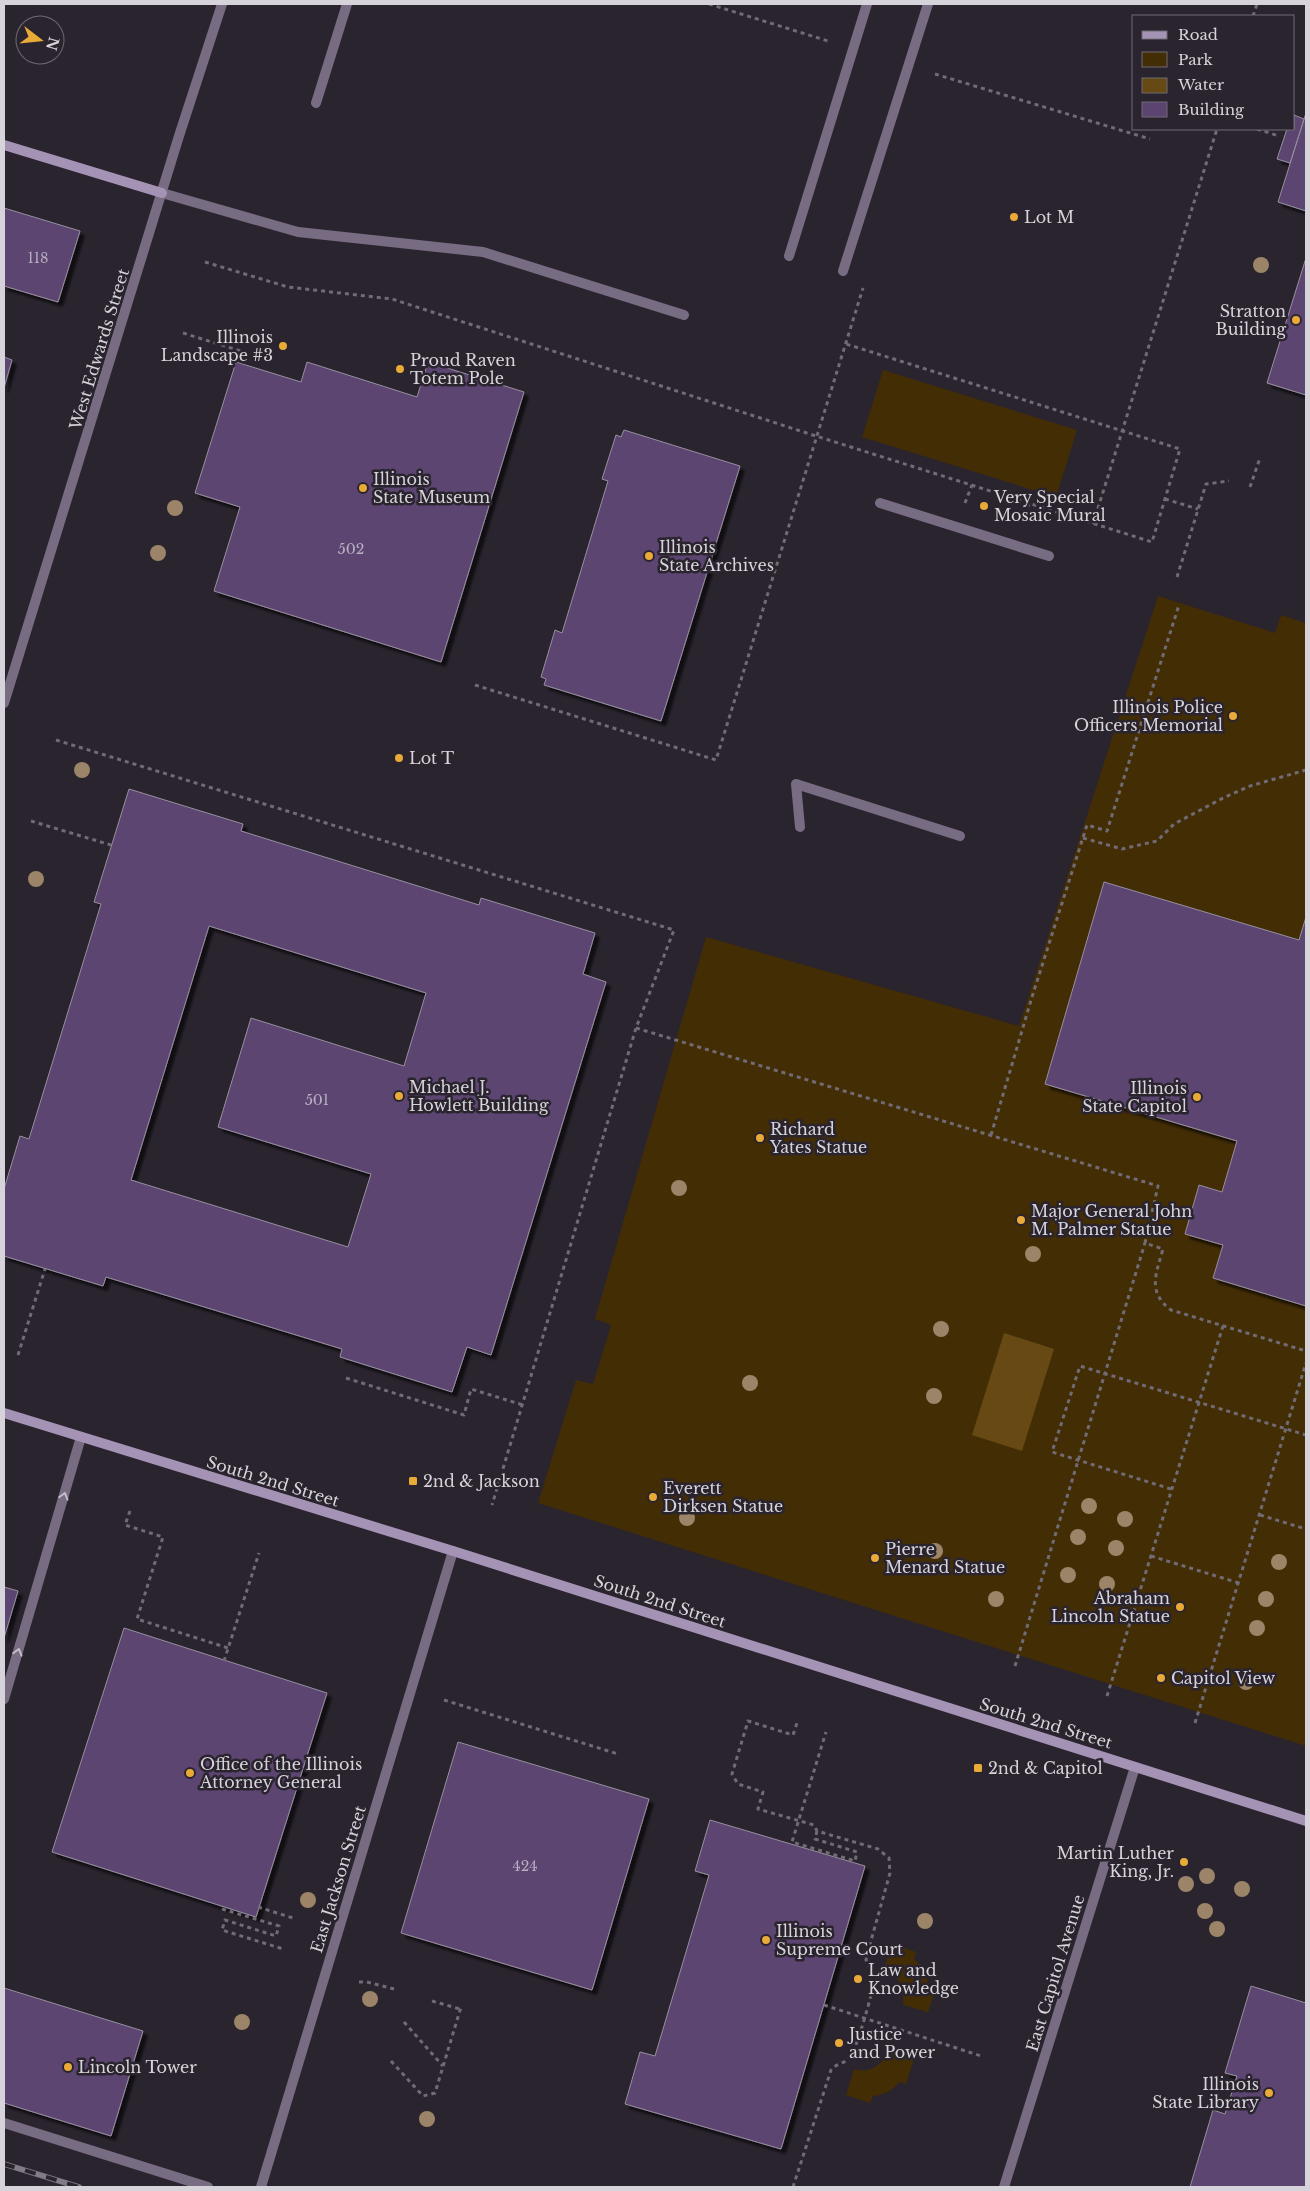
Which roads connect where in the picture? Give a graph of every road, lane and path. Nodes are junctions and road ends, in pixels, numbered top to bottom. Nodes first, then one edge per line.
1 (222, 4) edge
2 (347, 4) edge
3 (709, 4) edge
4 (867, 4) edge
5 (928, 4) edge
6 (831, 42) dead end
7 (935, 74) dead end
8 (316, 103) dead end
9 (1217, 130) edge
10 (1260, 130) edge
11 (1279, 136) dead end
12 (1150, 139) dead end
13 (4, 145) edge
14 (162, 193) junction
15 (789, 256) dead end
16 (205, 262) dead end
17 (844, 271) dead end
18 (866, 278) dead end
19 (684, 315) dead end
20 (182, 333) dead end
21 (846, 344) junction
22 (247, 353) dead end
23 (1122, 431) junction
24 (816, 436) junction
25 (1260, 458) dead end
26 (1229, 480) dead end
27 (972, 485) junction
28 (1250, 487) dead end
29 (1164, 499) junction
30 (880, 503) dead end
31 (1029, 503) junction
32 (965, 505) dead end
33 (1198, 509) junction
34 (1023, 522) dead end
35 (1094, 524) junction
36 (1049, 556) dead end
37 (1177, 577) dead end
38 (1179, 605) dead end
39 (475, 685) dead end
40 (4, 703) edge
41 (56, 740) dead end
42 (1306, 770) edge
43 (31, 821) dead end
44 (800, 827) dead end
45 (960, 836) dead end
46 (1083, 838) junction
47 (111, 846) dead end
48 (636, 1028) junction
49 (991, 1135) junction
50 (1145, 1243) junction
51 (45, 1269) dead end
52 (1223, 1326) junction
53 (1306, 1350) edge
54 (18, 1355) dead end
55 (1306, 1363) edge
56 (1105, 1373) junction
57 (346, 1378) dead end
58 (1199, 1404) junction
59 (524, 1405) junction
60 (4, 1413) edge
61 (1286, 1429) junction
62 (1306, 1435) edge
63 (80, 1437) junction
64 (1078, 1460) junction
65 (1172, 1489) junction
66 (492, 1505) dead end
67 (130, 1511) dead end
68 (1260, 1515) junction
69 (1306, 1529) edge
70 (453, 1551) junction
71 (260, 1552) dead end
72 (1151, 1556) junction
73 (1238, 1584) junction
74 (228, 1648) junction
75 (224, 1661) dead end
76 (1016, 1666) dead end
77 (1107, 1696) dead end
78 (4, 1699) edge
79 (444, 1700) dead end
80 (797, 1723) dead end
81 (1195, 1723) dead end
82 (826, 1732) dead end
83 (618, 1754) dead end
84 (1135, 1767) junction
85 (798, 1821) junction
86 (1306, 1821) edge
87 (817, 1831) junction
88 (258, 1907) dead end
89 (222, 1909) dead end
90 (293, 1918) dead end
91 (283, 1949) dead end
92 (360, 1982) dead end
93 (394, 1989) dead end
94 (432, 2001) dead end
95 (824, 2005) dead end
96 (864, 2017) junction
97 (404, 2022) dead end
98 (981, 2056) dead end
99 (391, 2062) dead end
100 (443, 2066) junction
101 (4, 2123) edge
102 (208, 2187) edge
103 (261, 2187) edge
104 (793, 2187) edge
105 (1004, 2187) edge

1 - 14 street, West Edwards Street
2 - 8 street
3 - 6 path
4 - 15 street
5 - 17 street
7 - 12 path
9 - 23 path
10 - 11 path
13 - 14 main road
14 - 19 street
14 - 40 street, West Edwards Street
16 - 24 path
18 - 21 path
20 - 22 path
21 - 23 path
21 - 24 path
23 - 29 path
23 - 35 path
24 - 27 path
24 - 39 path
25 - 28 path
26 - 33 path
27 - 31 path
27 - 32 path
29 - 33 path
29 - 35 path
30 - 36 street
31 - 34 path
31 - 35 path
33 - 37 path
38 - 46 path
41 - 48 path
42 - 46 path
43 - 47 path
44 - 45 street
46 - 49 path
48 - 49 path
48 - 59 path
49 - 50 path
50 - 52 path
50 - 56 path
51 - 54 path
52 - 53 path
52 - 58 path
55 - 61 path
56 - 58 path
56 - 64 path
56 - 64 path
57 - 59 path
58 - 61 path
58 - 65 path
59 - 66 path
60 - 63 main road, South 2nd Street
61 - 62 path
61 - 68 path
63 - 70 main road, South 2nd Street
78 -> 63 street
64 - 65 path
64 - 76 path
65 - 72 path
67 - 74 path
68 - 69 path
68 - 73 path
70 - 84 main road, South 2nd Street
70 - 103 street, East Jackson Street
71 - 74 path
72 - 73 path
72 - 77 path
73 - 81 path
74 - 75 path
79 - 83 path
80 - 85 path
82 - 85 path
84 - 86 main road, South 2nd Street
84 - 105 street, East Capitol Avenue
85 - 87 path
85 - 87 path
87 - 96 path
88 - 90 path
89 - 91 path
92 - 93 path
94 - 100 path
95 - 96 path
96 - 98 path
96 - 104 path
97 - 100 path
99 - 100 path
101 - 102 street

